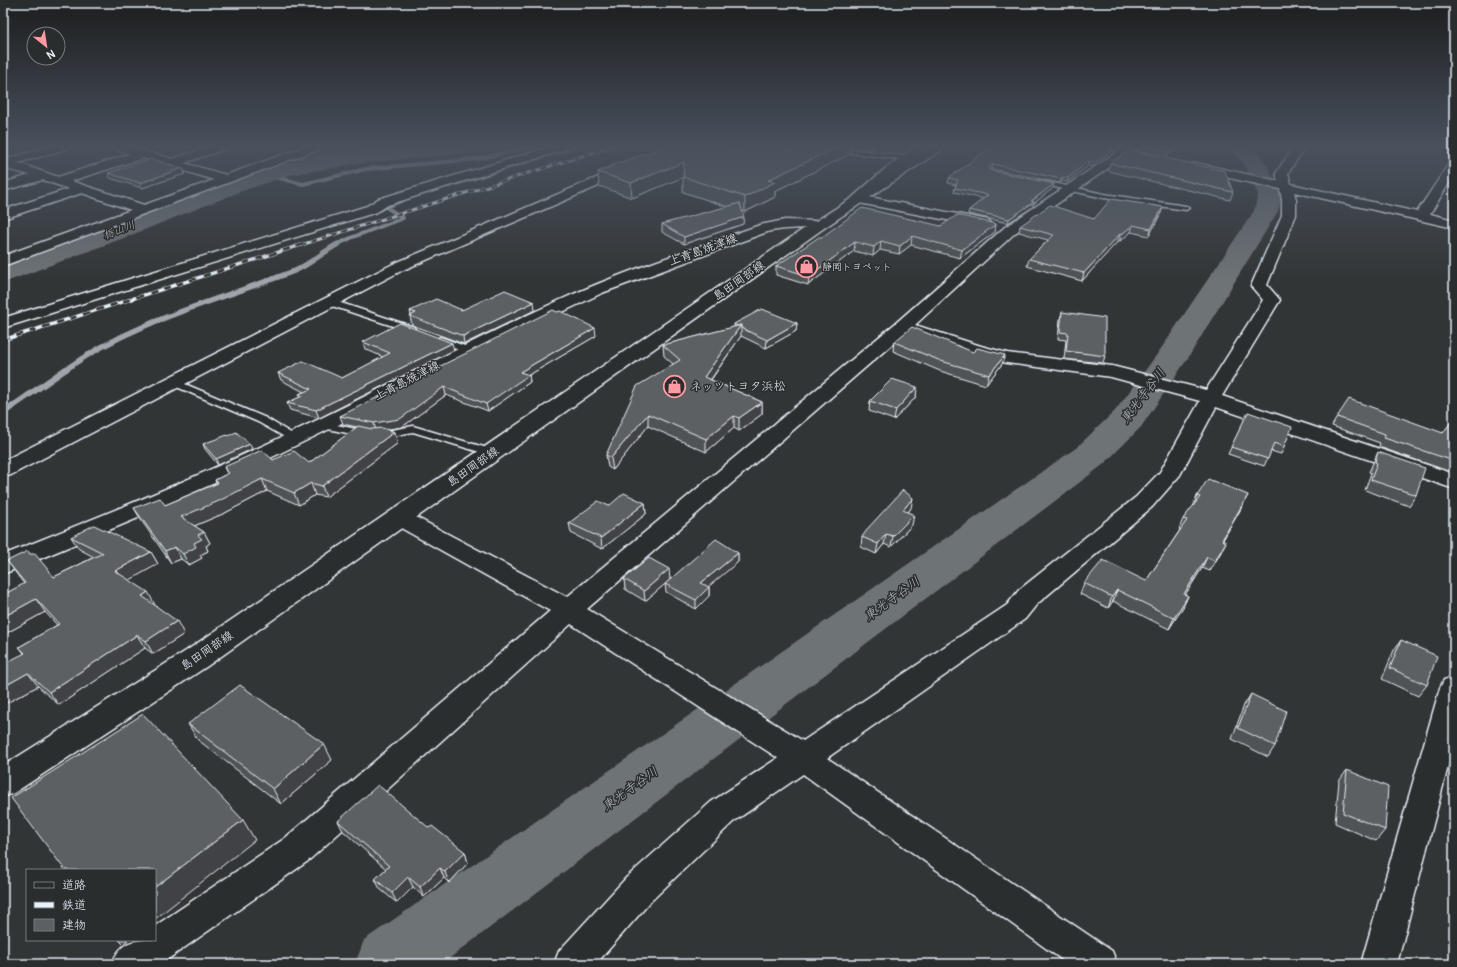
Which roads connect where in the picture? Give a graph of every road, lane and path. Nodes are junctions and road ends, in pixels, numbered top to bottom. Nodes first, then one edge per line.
1 (76, 191) edge
2 (88, 191) edge
3 (194, 191) edge
4 (418, 191) edge
5 (573, 191) edge
6 (866, 191) edge
7 (870, 191) edge
8 (1066, 191) edge
9 (1087, 191) edge
10 (1285, 191) edge
11 (1305, 191) edge
12 (1437, 191) edge
13 (859, 198) junction
14 (1186, 208) dead end
15 (145, 210) junction
16 (3, 215) edge
17 (1421, 217) junction
18 (1454, 224) edge
19 (819, 225) junction
20 (1010, 230) junction
21 (3, 261) edge
22 (329, 302) junction
23 (3, 323) edge
24 (903, 326) junction
25 (417, 331) edge
26 (431, 337) edge
27 (467, 350) junction
28 (173, 382) junction
29 (1206, 397) junction
30 (322, 424) junction
31 (294, 438) junction
32 (493, 453) junction
33 (3, 470) edge
34 (1454, 482) edge
35 (400, 518) junction
36 (3, 565) edge
37 (569, 610) junction
38 (1454, 688) edge
39 (802, 757) junction
40 (3, 783) edge
41 (130, 964) edge
42 (572, 964) edge
43 (1099, 964) edge
44 (1379, 964) edge

1 - 16 street
2 - 15 street
3 - 15 street
4 - 23 street
5 - 22 street
6 - 13 street
7 - 13 street, 島田岡部線
8 - 20 street
9 - 14 lane
10 - 29 street
11 - 17 street
12 - 17 street
13 - 19 street, 島田岡部線
13 - 20 street
15 - 21 street
17 - 18 street
19 - 27 street, 上青島焼津線
19 - 32 street, 島田岡部線
20 - 24 street
22 - 25 lane
22 - 28 street
24 - 29 street
24 - 37 street
26 - 27 lane
27 - 30 street, 上青島焼津線
28 - 31 lane
28 - 33 street
29 - 34 street
29 - 39 street
30 - 31 street, 上青島焼津線
30 - 32 lane
31 - 36 street, 上青島焼津線
32 - 35 street, 島田岡部線
35 - 37 street
35 - 40 street, 島田岡部線
37 - 39 street
37 - 41 street
38 - 44 street
39 - 42 street
39 - 43 street

